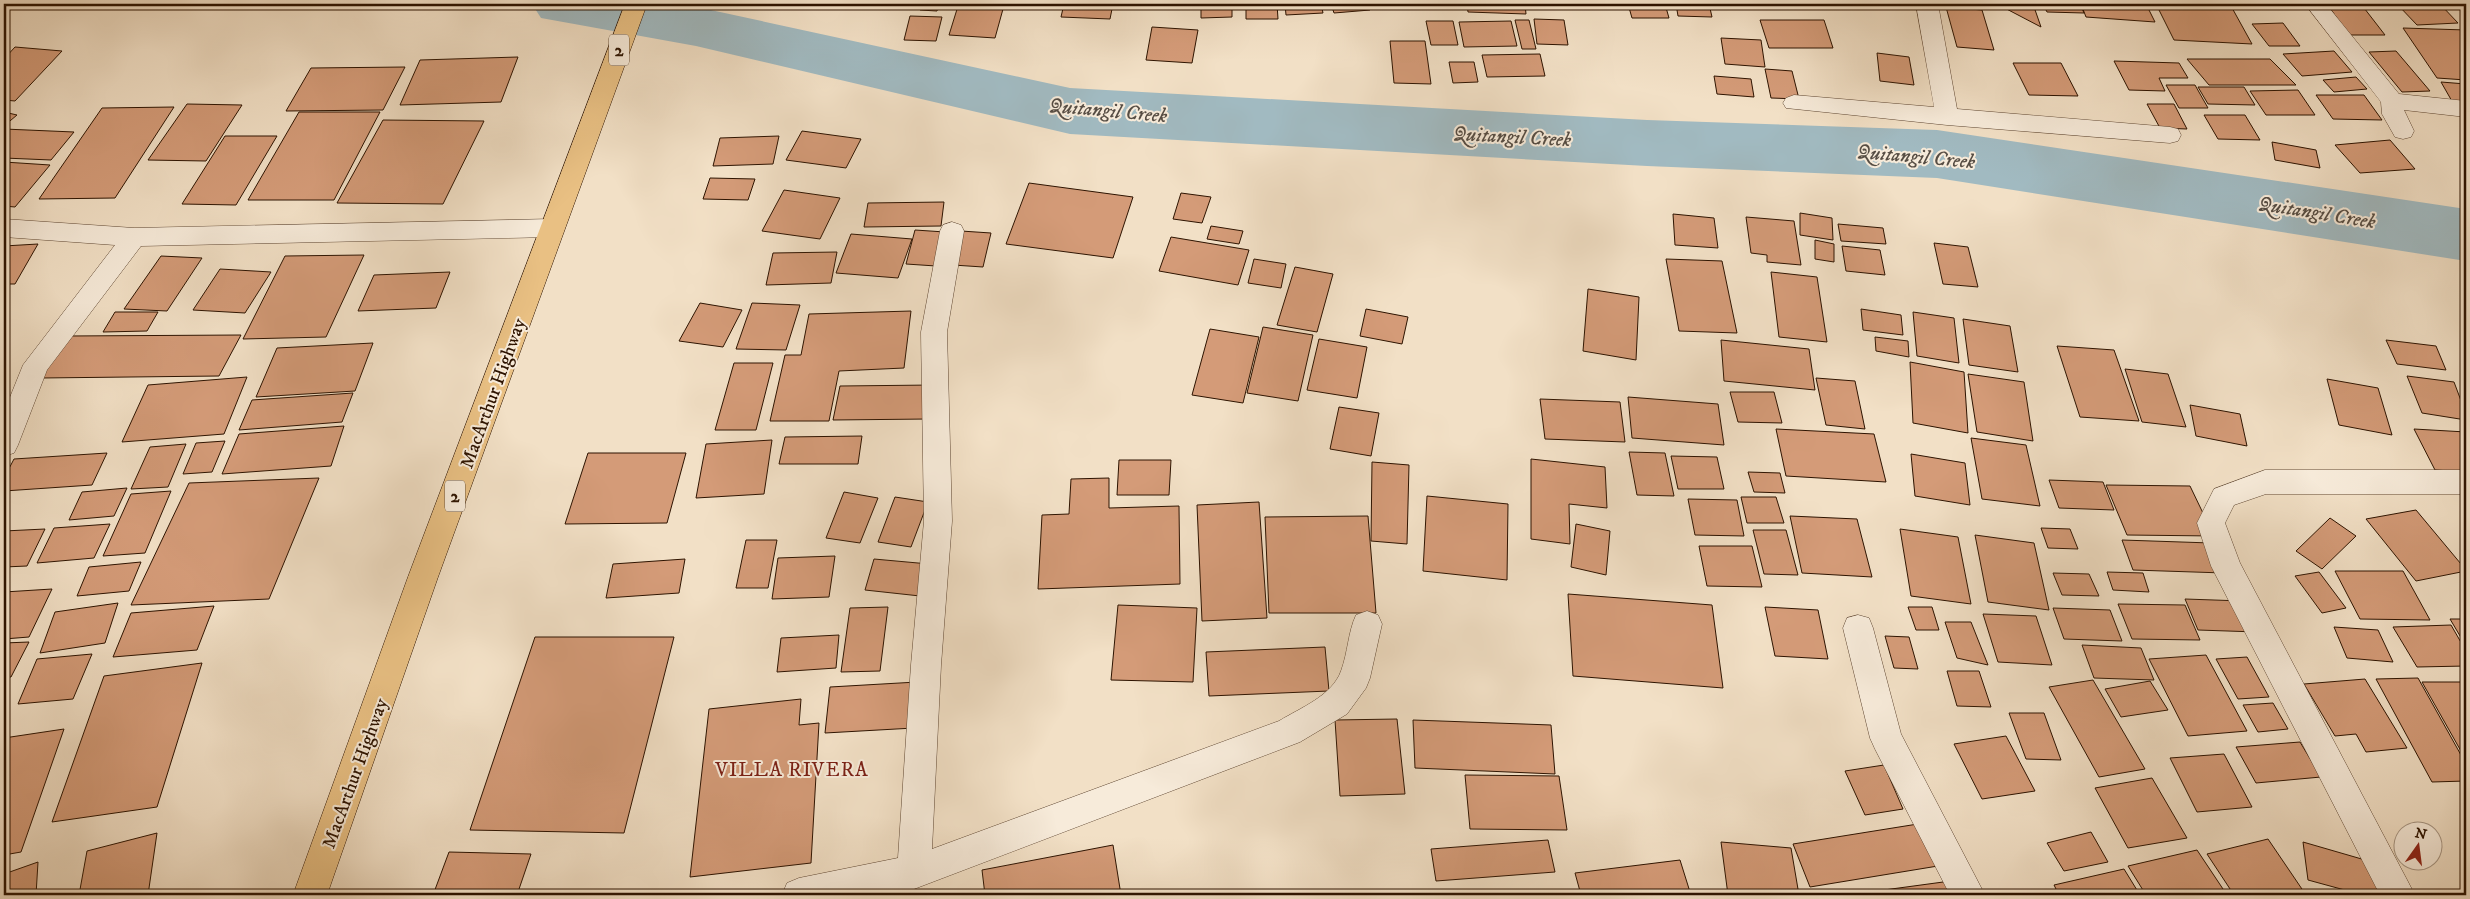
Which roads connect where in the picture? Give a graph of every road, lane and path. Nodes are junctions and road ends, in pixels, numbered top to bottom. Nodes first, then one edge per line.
1 (636, 4) edge
2 (1926, 4) edge
3 (2315, 4) edge
4 (2392, 101) junction
5 (1794, 103) dead end
6 (2466, 109) edge
7 (1947, 117) junction
8 (2403, 131) dead end
9 (2170, 135) dead end
10 (4, 228) edge
11 (552, 228) junction
12 (952, 231) dead end
13 (134, 237) junction
14 (4, 445) edge
15 (2466, 482) edge
16 (1367, 624) dead end
17 (1858, 628) dead end
18 (914, 872) junction
19 (310, 895) edge
20 (799, 895) edge
21 (1968, 895) edge
22 (2398, 895) edge

1 - 11 highway, MacArthur Highway / 2
2 - 7 street
3 - 4 street
4 - 6 street
4 - 8 street
5 - 7 street
7 - 9 street
10 - 13 street
11 - 13 street
11 - 19 highway, MacArthur Highway / 2
12 - 18 street
13 - 14 street
15 - 22 street
16 - 18 street
17 - 21 street
18 - 20 street

